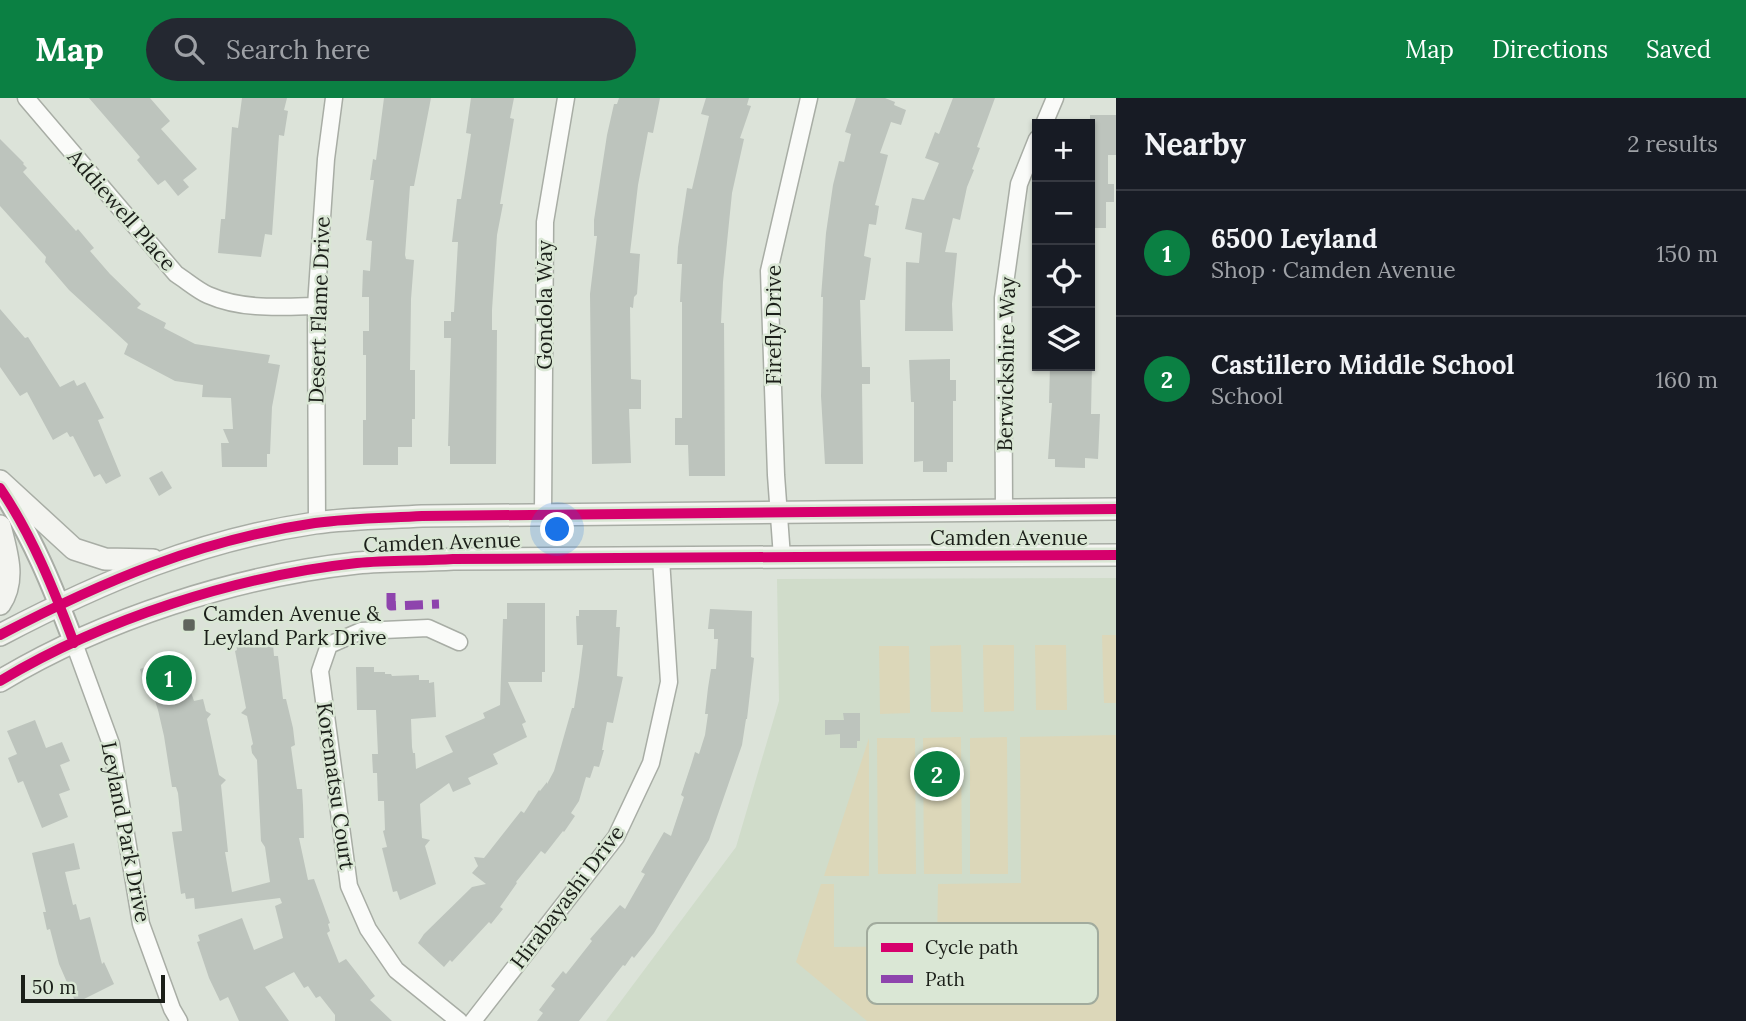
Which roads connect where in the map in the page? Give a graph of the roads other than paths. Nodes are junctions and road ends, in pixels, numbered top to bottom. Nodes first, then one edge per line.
1 (26, 98) edge
2 (334, 98) edge
3 (566, 98) edge
4 (809, 98) edge
5 (1055, 98) edge
6 (1046, 119) edge
7 (1032, 152) edge
8 (316, 306) junction
9 (0, 481) edge
10 (0, 488) edge
11 (1116, 509) edge
12 (1004, 510) junction
13 (779, 512) junction
14 (543, 514) junction
15 (317, 523) junction
16 (0, 526) edge
17 (1116, 555) edge
18 (782, 557) junction
19 (661, 559) junction
20 (162, 560) junction
21 (0, 604) edge
22 (60, 604) junction
23 (0, 635) edge
24 (459, 642) dead end
25 (74, 643) junction
26 (0, 681) edge
27 (179, 1021) edge
28 (459, 1021) edge
29 (473, 1021) edge

1 - 8 street, Addiewell Place
2 - 8 street, Desert Flame Drive
3 - 14 street, Gondola Way
4 - 13 street, Firefly Drive
5 - 6 street
7 - 12 street, Berwickshire Way
8 - 15 street, Desert Flame Drive
9 - 20 main road
10 - 22 street
11 - 12 main road, Camden Avenue
12 - 13 main road, Camden Avenue
13 - 14 main road, Camden Avenue
13 - 18 street, Firefly Drive
14 - 15 main road, Camden Avenue
15 - 20 main road, Camden Avenue
16 - 21 main road
17 - 18 main road, Camden Avenue
18 - 19 main road, Camden Avenue
19 - 25 main road, Camden Avenue
19 - 29 street, Hirabayashi Drive
20 - 22 main road, Camden Avenue
22 - 23 main road, Camden Avenue
22 - 25 street
24 - 28 street, Korematsu Court
25 - 26 main road, Camden Avenue
25 - 27 street, Leyland Park Drive

